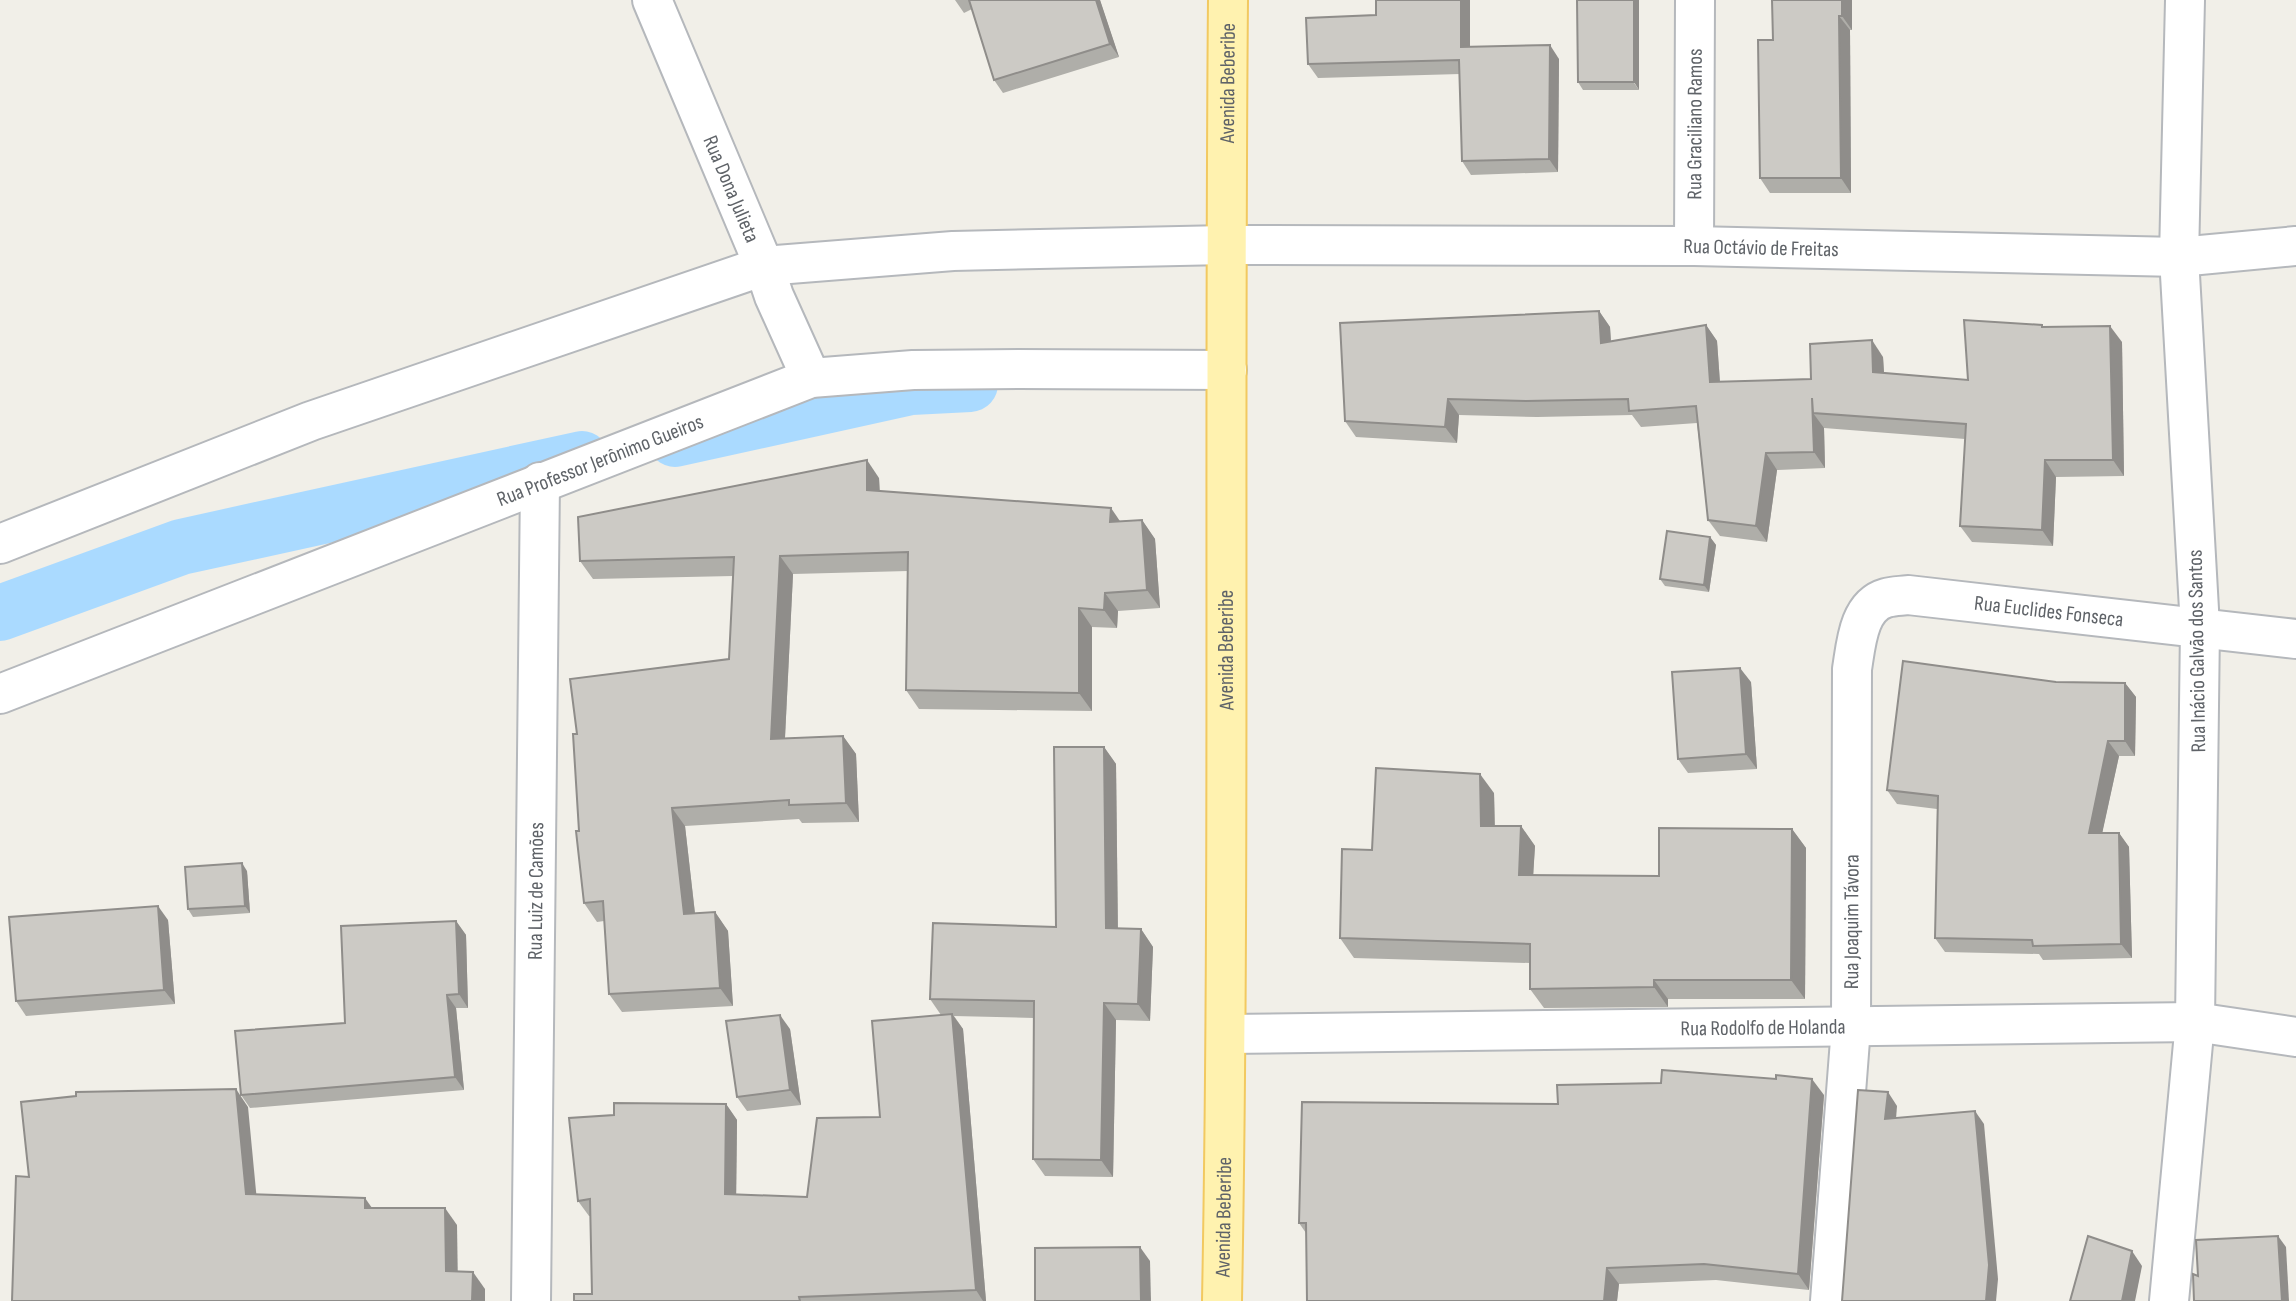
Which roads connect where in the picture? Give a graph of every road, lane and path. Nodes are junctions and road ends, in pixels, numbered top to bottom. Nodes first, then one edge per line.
1 (652, 0) edge
2 (1228, 0) edge
3 (1695, 0) edge
4 (2185, 0) edge
5 (1226, 245) junction
6 (1693, 246) junction
7 (2296, 246) edge
8 (2179, 257) junction
9 (769, 281) junction
10 (807, 369) junction
11 (1227, 370) junction
12 (540, 482) junction
13 (0, 544) edge
14 (2200, 627) junction
15 (2296, 639) edge
16 (1852, 669) joint
17 (0, 694) edge
18 (2195, 1022) junction
19 (1852, 1027) junction
20 (1227, 1034) junction
21 (2296, 1037) edge
22 (531, 1301) edge
23 (1222, 1301) edge
24 (1830, 1301) edge
25 (2169, 1301) edge

1 - 9 street, Rua Dona Julieta
2 - 5 main road, Avenida Beberibe
3 - 6 street, Rua Graciliano Ramos
4 - 8 street, Rua Inácio Galvão dos Santos
5 - 6 street, Rua Octávio de Freitas
5 - 9 street
5 - 11 main road, Avenida Beberibe
6 - 8 street, Rua Octávio de Freitas
7 - 8 street, Rua Octávio de Freitas
8 - 14 street, Rua Inácio Galvão dos Santos
9 - 10 street, Rua Dona Julieta
9 - 13 street
10 - 11 street, Rua Professor Jerônimo Gueiros
10 - 12 street, Rua Professor Jerônimo Gueiros
11 - 20 main road, Avenida Beberibe
12 - 17 street, Rua Professor Jerônimo Gueiros
12 - 22 street, Rua Luiz de Camões
14 - 15 street, Rua Euclides Fonseca
14 - 16 street, Rua Euclides Fonseca
14 - 18 street, Rua Inácio Galvão dos Santos
16 - 19 street, Rua Joaquim Távora
18 - 19 street, Rua Rodolfo de Holanda
18 - 21 street, Rua Rodolfo de Holanda
18 - 25 street, Rua Inácio Galvão dos Santos
19 - 20 street, Rua Rodolfo de Holanda
19 - 24 street, Rua Joaquim Távora
20 - 23 main road, Avenida Beberibe

